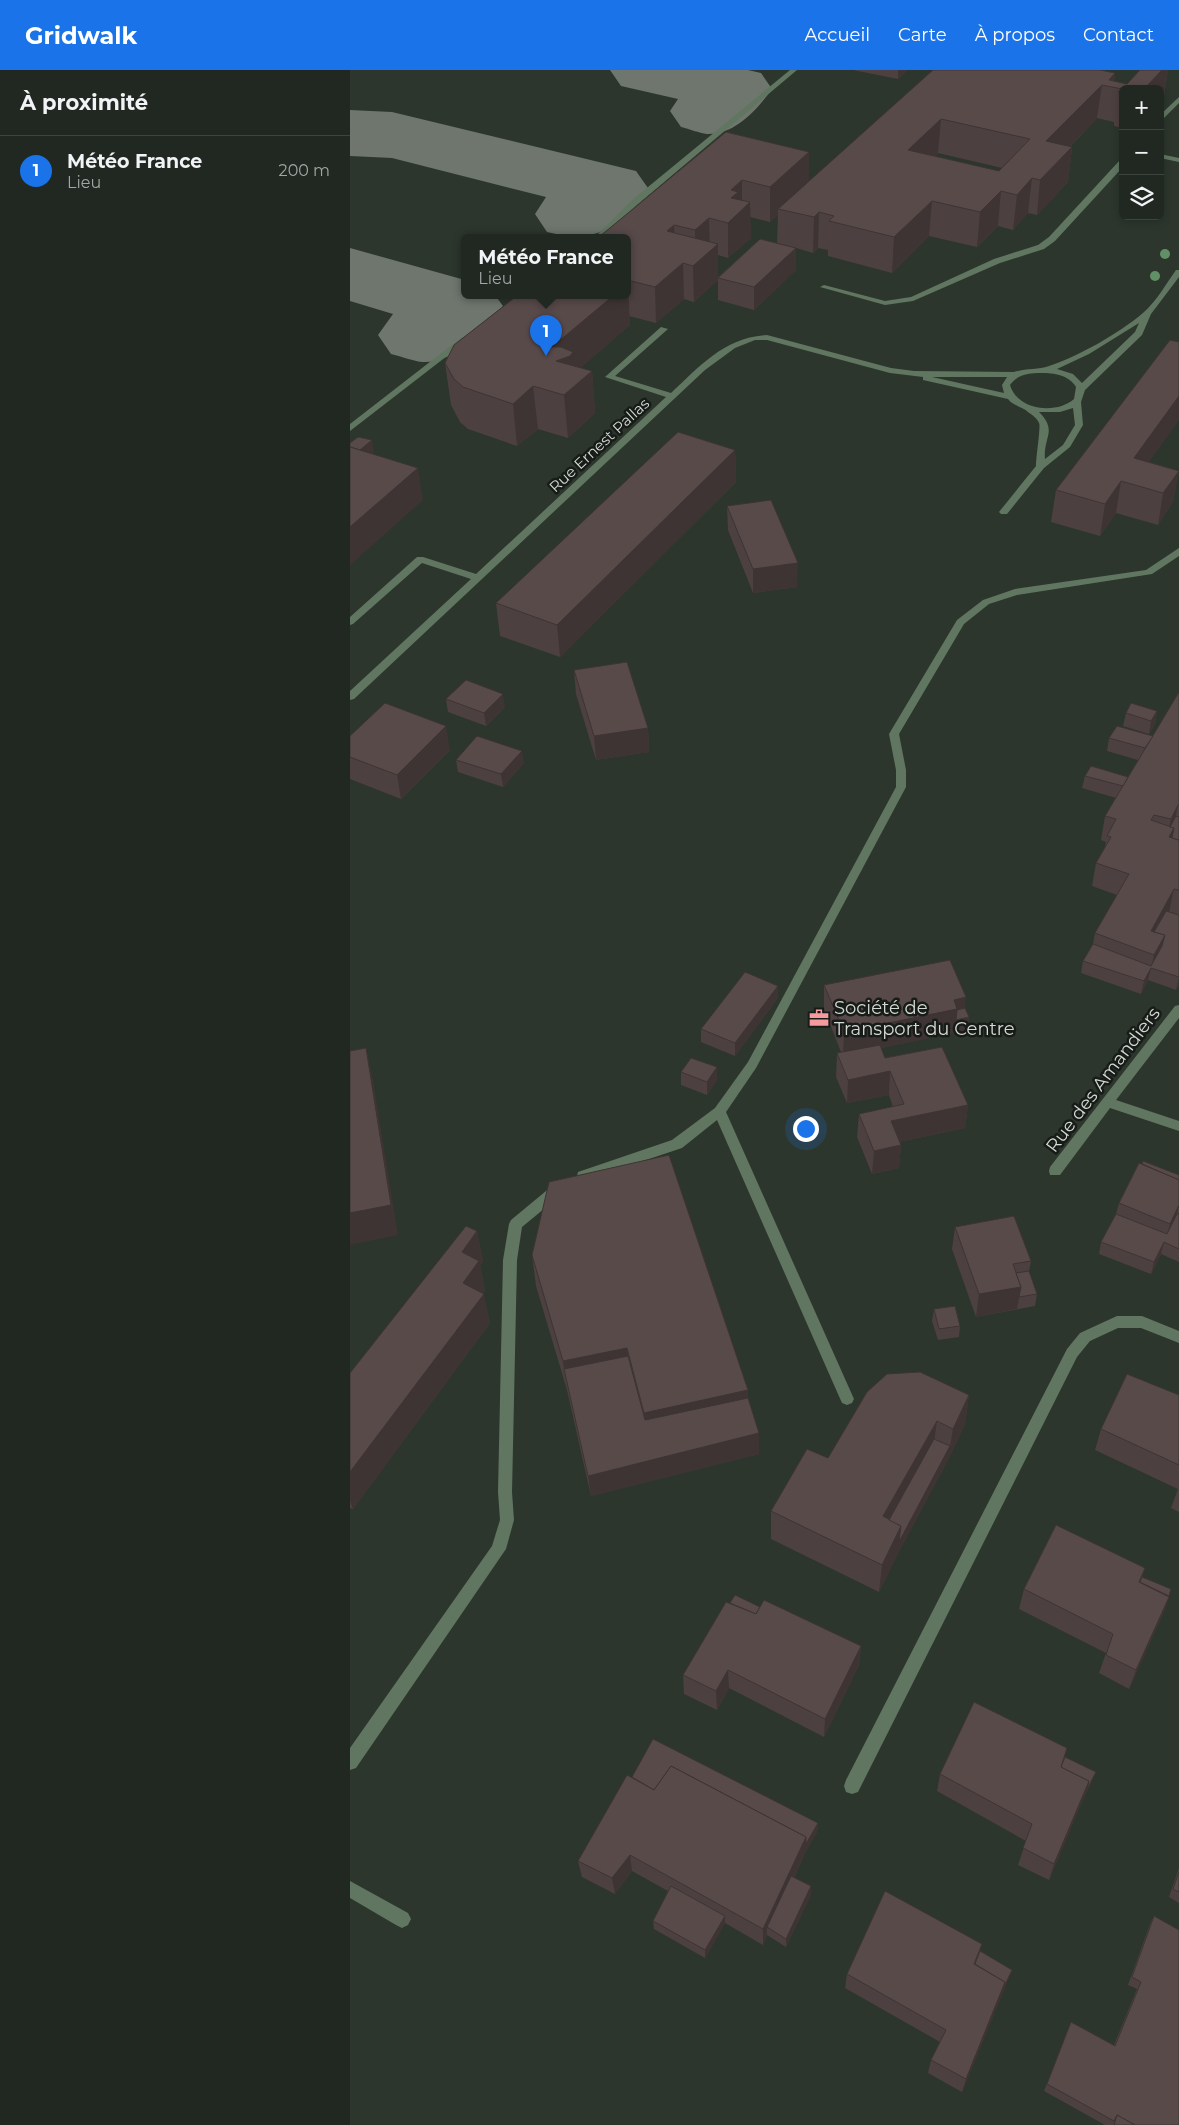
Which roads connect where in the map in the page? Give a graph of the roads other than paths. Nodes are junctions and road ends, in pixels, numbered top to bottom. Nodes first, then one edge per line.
1 (794, 70) edge
2 (1179, 99) edge
3 (1164, 116) edge
4 (1164, 157) edge
5 (1179, 160) edge
6 (1119, 166) edge
7 (601, 234) edge
8 (1179, 272) edge
9 (824, 287) dead end
10 (1146, 314) junction
11 (664, 329) dead end
12 (476, 331) edge
13 (1047, 370) junction
14 (914, 374) junction
15 (1016, 375) junction
16 (1082, 388) junction
17 (672, 396) junction
18 (1010, 397) junction
19 (1077, 402) junction
20 (1029, 408) junction
21 (350, 428) edge
22 (1041, 466) junction
23 (1004, 512) dead end
24 (1179, 551) edge
25 (478, 578) junction
26 (350, 622) edge
27 (350, 697) edge
28 (1179, 1009) edge
29 (1108, 1102) junction
30 (720, 1111) junction
31 (1179, 1126) edge
32 (1055, 1171) dead end
33 (1179, 1337) edge
34 (847, 1399) dead end
35 (350, 1762) edge
36 (852, 1786) dead end
37 (350, 1889) edge
38 (402, 1920) dead end

1 - 7 street
2 - 3 street
4 - 5 street
6 - 9 street
8 - 10 street
10 - 13 street
10 - 16 street
11 - 17 street
12 - 21 street
13 - 15 street, Rue Ernest Pallas
13 - 16 street
14 - 15 street, Rue Ernest Pallas
14 - 17 street, Rue Ernest Pallas
14 - 18 street, Rue Ernest Pallas
15 - 18 street
16 - 19 street
17 - 25 street, Rue Ernest Pallas
18 - 20 street, Rue Ernest Pallas
19 - 20 street
19 - 22 street
20 - 22 street
22 - 23 street
24 - 30 street
25 - 26 street
25 - 27 street, Rue Ernest Pallas
28 - 29 street, Rue des Amandiers
29 - 31 street
29 - 32 street, Rue des Amandiers
30 - 34 street
30 - 35 street
33 - 36 street
37 - 38 street

